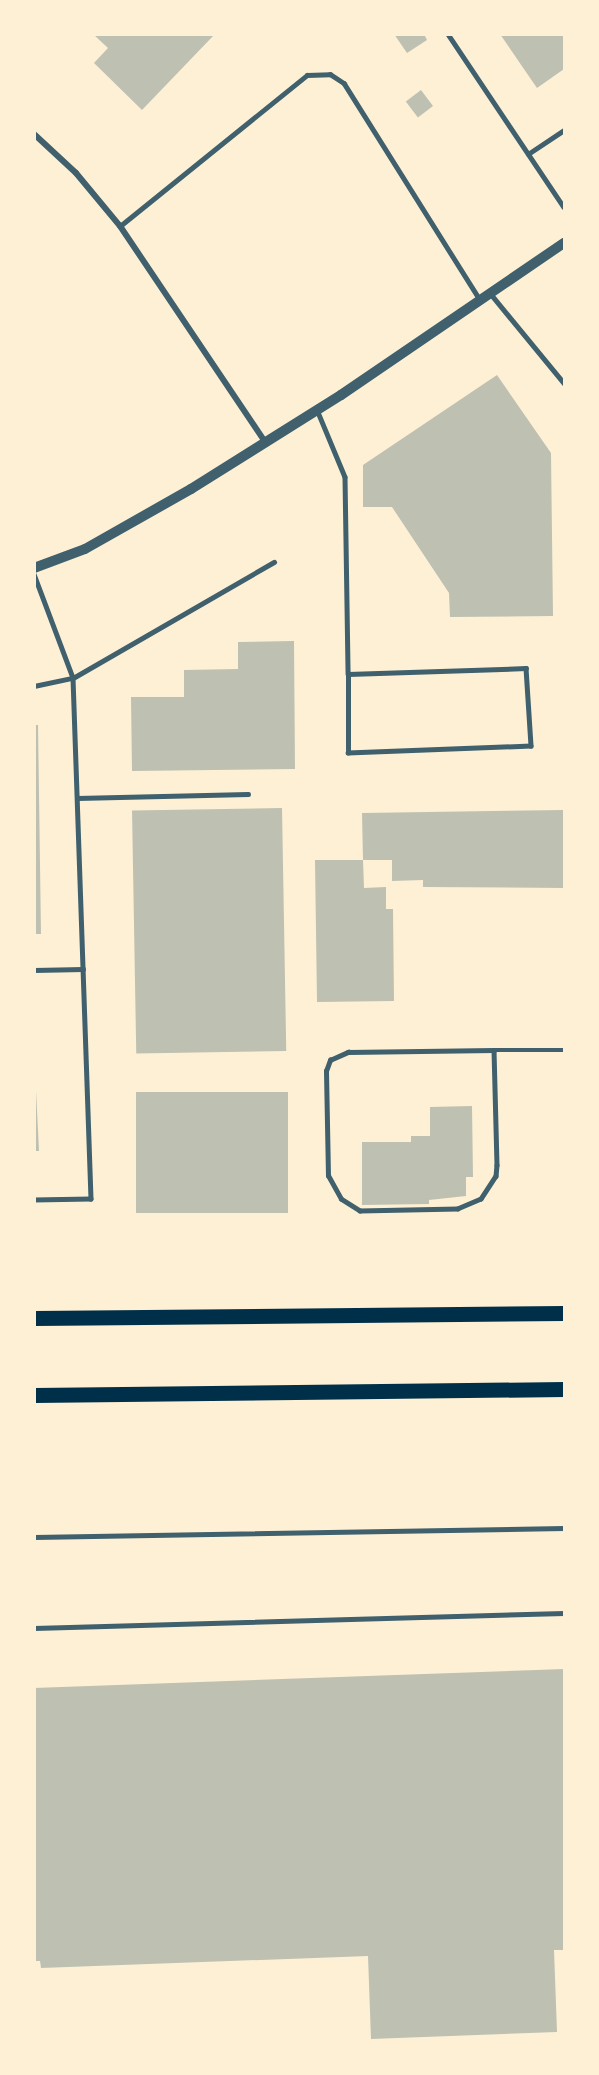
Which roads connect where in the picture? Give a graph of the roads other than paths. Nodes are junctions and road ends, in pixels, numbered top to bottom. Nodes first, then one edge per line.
1 (448, 34) edge
2 (564, 130) edge
3 (34, 134) edge
4 (528, 153) junction
5 (564, 207) edge
6 (120, 226) junction
7 (564, 243) edge
8 (490, 293) junction
9 (480, 300) junction
10 (564, 383) edge
11 (316, 409) junction
12 (264, 440) junction
13 (274, 562) dead end
14 (34, 568) edge
15 (34, 574) edge
16 (348, 674) junction
17 (73, 678) junction
18 (34, 686) edge
19 (248, 794) dead end
20 (77, 798) junction
21 (83, 969) junction
22 (34, 970) edge
23 (494, 1050) junction
24 (564, 1050) edge
25 (34, 1200) edge
26 (564, 1313) edge
27 (34, 1318) edge
28 (564, 1389) edge
29 (34, 1395) edge
30 (564, 1528) edge
31 (34, 1537) edge
32 (564, 1613) edge
33 (34, 1628) edge

1 - 4 lane
2 - 4 lane
3 - 6 street
4 - 5 lane
6 - 9 lane
6 - 12 street
7 - 8 street
8 - 9 street
8 - 10 lane
9 - 11 street
11 - 12 street
11 - 16 lane
12 - 14 street
13 - 17 lane
15 - 17 lane
16 - 16 lane
17 - 18 lane
17 - 20 lane
19 - 20 lane
20 - 21 lane
21 - 22 lane
21 - 25 lane
23 - 23 lane
23 - 24 lane
26 - 27 main road
28 - 29 main road
30 - 31 lane
32 - 33 lane

